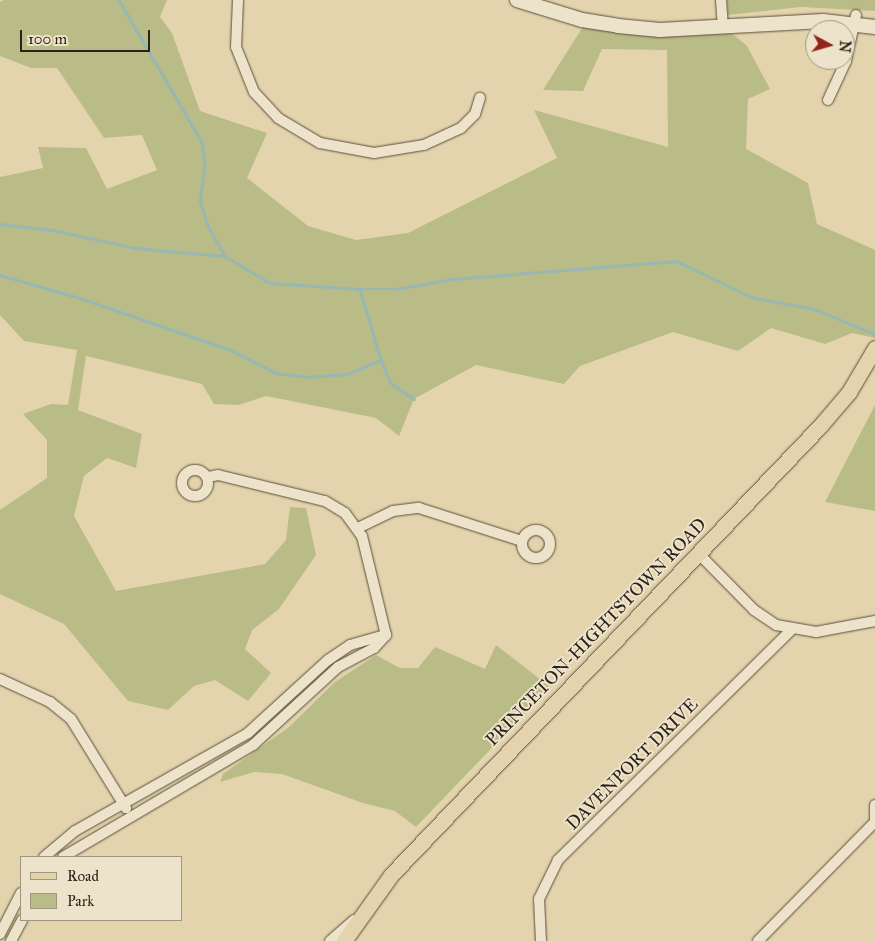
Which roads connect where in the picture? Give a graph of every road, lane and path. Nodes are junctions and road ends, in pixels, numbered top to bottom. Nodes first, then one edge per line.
1 (238, 0) edge
2 (517, 0) edge
3 (542, 0) edge
4 (721, 0) edge
5 (875, 18) edge
6 (856, 20) junction
7 (723, 22) junction
8 (875, 28) edge
9 (480, 98) dead end
10 (828, 100) dead end
11 (875, 348) edge
12 (208, 478) dead end
13 (358, 528) junction
14 (522, 541) dead end
15 (698, 554) junction
16 (875, 621) edge
17 (791, 630) junction
18 (386, 634) junction
19 (0, 679) edge
20 (124, 804) junction
21 (875, 805) edge
22 (130, 815) junction
23 (875, 821) edge
24 (45, 856) edge
25 (65, 856) edge
26 (20, 895) edge
27 (362, 912) junction
28 (21, 921) edge
29 (0, 934) edge
30 (11, 941) edge
31 (330, 941) edge
32 (344, 941) edge
33 (541, 941) edge
34 (758, 941) edge

1 - 9 street
2 - 7 street
3 - 7 street
4 - 7 street
5 - 6 street
6 - 7 street
6 - 8 street
6 - 10 street
11 - 15 main road, PRINCETON-HIGHTSTOWN ROAD
12 - 13 street
13 - 14 street
13 - 18 street
15 - 17 street
15 - 27 main road, PRINCETON-HIGHTSTOWN ROAD
16 - 17 street
17 - 33 street, DAVENPORT DRIVE
18 - 20 street
18 - 22 street
19 - 20 street
20 - 22 street
20 - 24 street
21 - 23 street
22 - 25 street
23 - 34 street
26 - 29 street
27 - 31 street
27 - 32 main road, PRINCETON-HIGHTSTOWN ROAD
28 - 30 street

